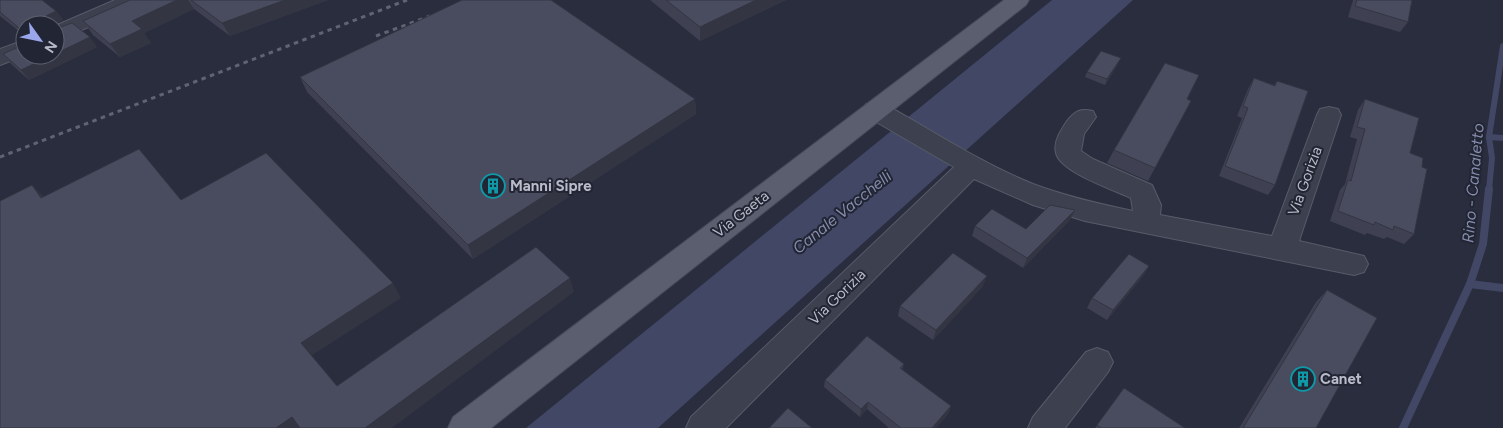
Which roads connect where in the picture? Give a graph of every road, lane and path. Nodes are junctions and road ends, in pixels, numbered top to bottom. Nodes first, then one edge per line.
1 (133, 0) edge
2 (1018, 0) edge
3 (65, 30) edge
4 (875, 110) junction
5 (1330, 115) dead end
6 (1084, 117) dead end
7 (964, 162) junction
8 (1145, 223) junction
9 (1282, 248) junction
10 (1354, 264) dead end
11 (1097, 362) dead end
12 (464, 428) edge
13 (703, 428) edge
14 (1045, 428) edge

1 - 3 street
2 - 4 main road, Via Gaeta
4 - 7 street
4 - 12 main road, Via Gaeta
5 - 9 street, Via Gorizia
6 - 8 street
7 - 8 street
7 - 13 street, Via Gorizia
8 - 9 street
9 - 10 street
11 - 14 street

